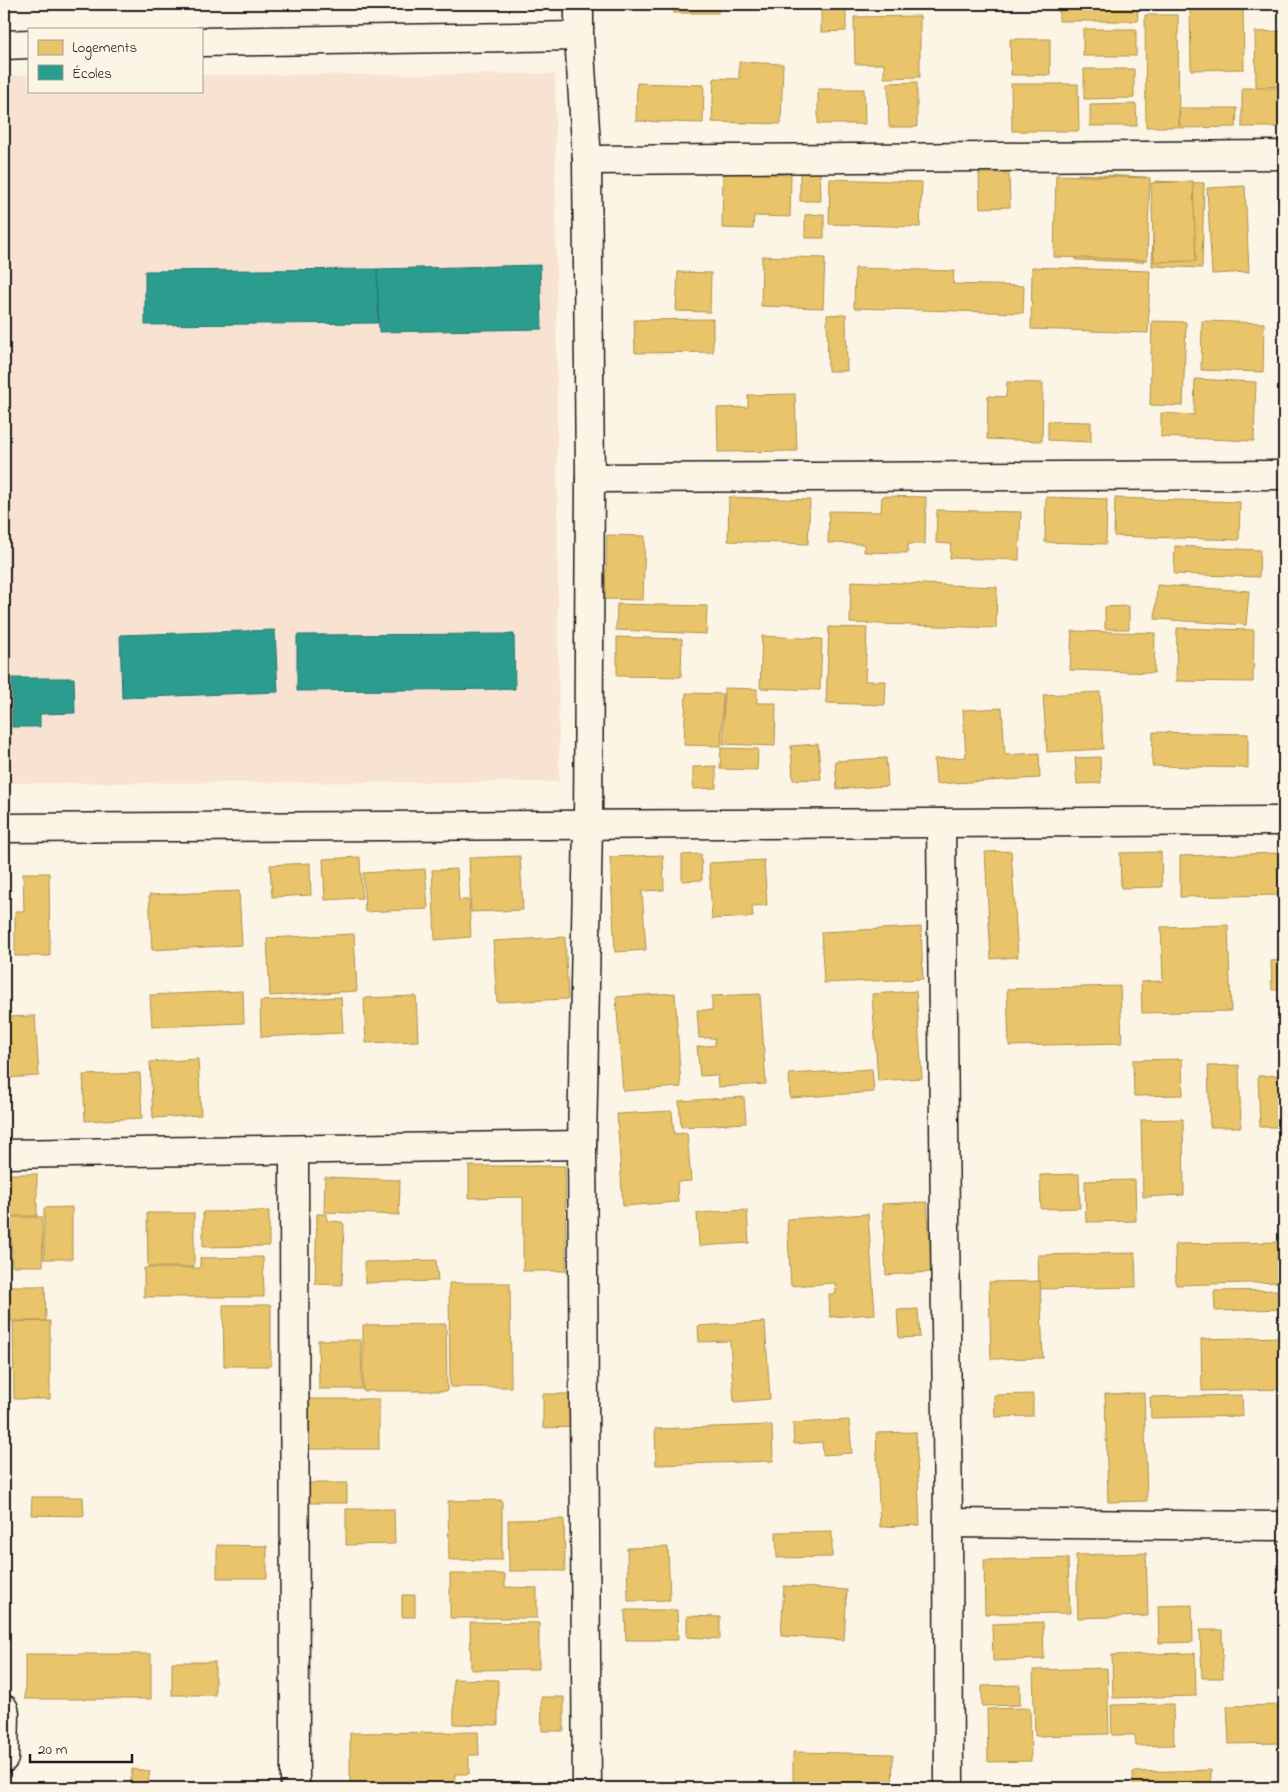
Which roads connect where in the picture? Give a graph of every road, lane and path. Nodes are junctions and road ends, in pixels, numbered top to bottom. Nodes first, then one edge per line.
1 (579, 4) edge
2 (579, 36) junction
3 (202, 42) edge
4 (28, 44) edge
5 (4, 45) edge
6 (1284, 155) edge
7 (587, 160) junction
8 (1284, 475) edge
9 (590, 478) junction
10 (1284, 821) edge
11 (941, 823) junction
12 (588, 824) junction
13 (4, 828) edge
14 (582, 1145) junction
15 (294, 1150) junction
16 (4, 1154) edge
17 (948, 1522) junction
18 (1284, 1526) edge
19 (4, 1709) edge
20 (4, 1758) edge
21 (295, 1788) edge
22 (587, 1788) edge
23 (949, 1788) edge

1 - 2 street
2 - 3 street
2 - 7 street
4 - 5 street
6 - 7 street
7 - 9 street
8 - 9 street
9 - 12 street
10 - 11 street
11 - 12 street
11 - 17 street
12 - 13 street
12 - 14 street
14 - 15 street
14 - 22 street
15 - 16 street
15 - 21 street
17 - 18 street
17 - 23 street
19 - 20 street

